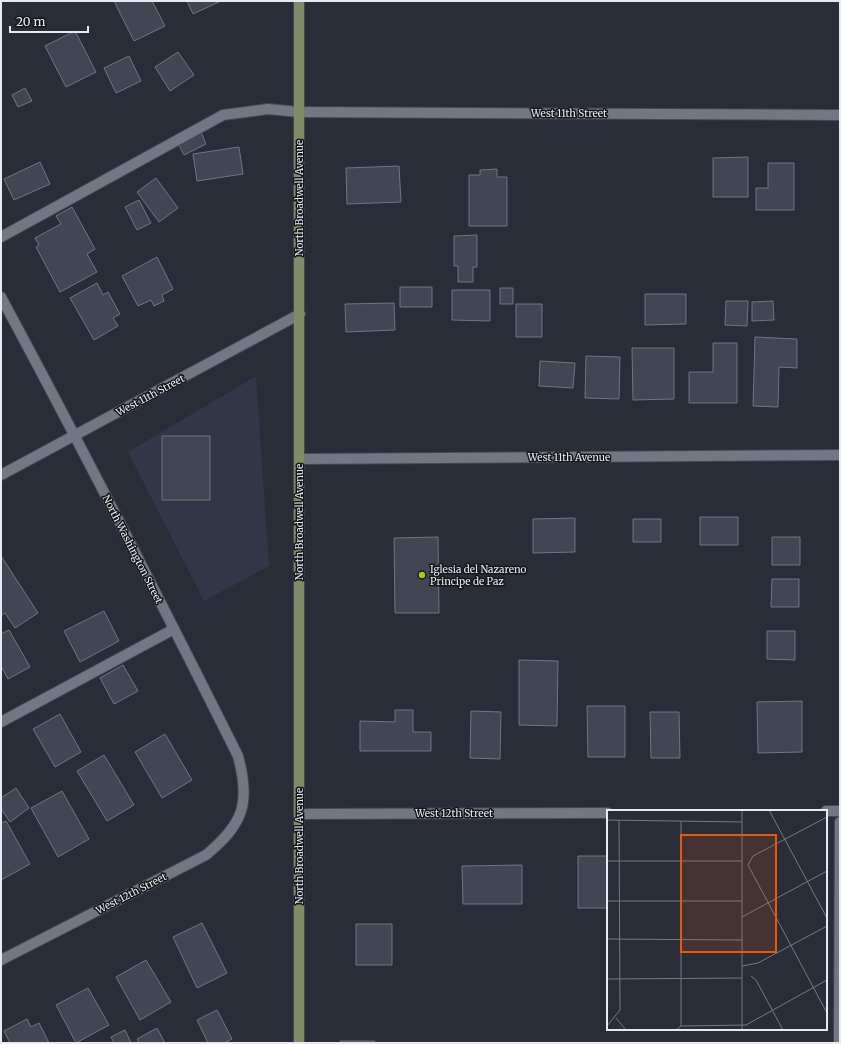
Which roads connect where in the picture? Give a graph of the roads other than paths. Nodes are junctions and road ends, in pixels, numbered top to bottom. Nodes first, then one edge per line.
1 (299, 1) edge
2 (299, 112) junction
3 (840, 115) edge
4 (1, 237) edge
5 (1, 297) edge
6 (300, 314) junction
7 (75, 435) junction
8 (840, 455) edge
9 (299, 459) junction
10 (1, 475) edge
11 (174, 629) junction
12 (1, 722) edge
13 (242, 807) joint
14 (827, 811) edge
15 (840, 811) edge
16 (607, 813) edge
17 (299, 814) junction
18 (840, 822) edge
19 (1, 960) edge
20 (299, 1043) edge
21 (839, 1043) edge

1 - 2 main road, North Broadwell Avenue
2 - 3 street, West 11th Street
2 - 4 street, West 11th Street
2 - 6 main road, North Broadwell Avenue
5 - 7 street, North Washington Street
6 - 7 street, West 11th Street
6 - 9 main road, North Broadwell Avenue
7 - 10 street, West 11th Street
7 - 11 street, North Washington Street
8 - 9 street, West 11th Avenue
9 - 17 main road, North Broadwell Avenue
11 - 12 street
11 - 13 street, North Washington Street
13 - 19 street, West 12th Street
14 - 15 street
16 - 17 street, West 12th Street
17 - 20 main road, North Broadwell Avenue
18 - 21 street

